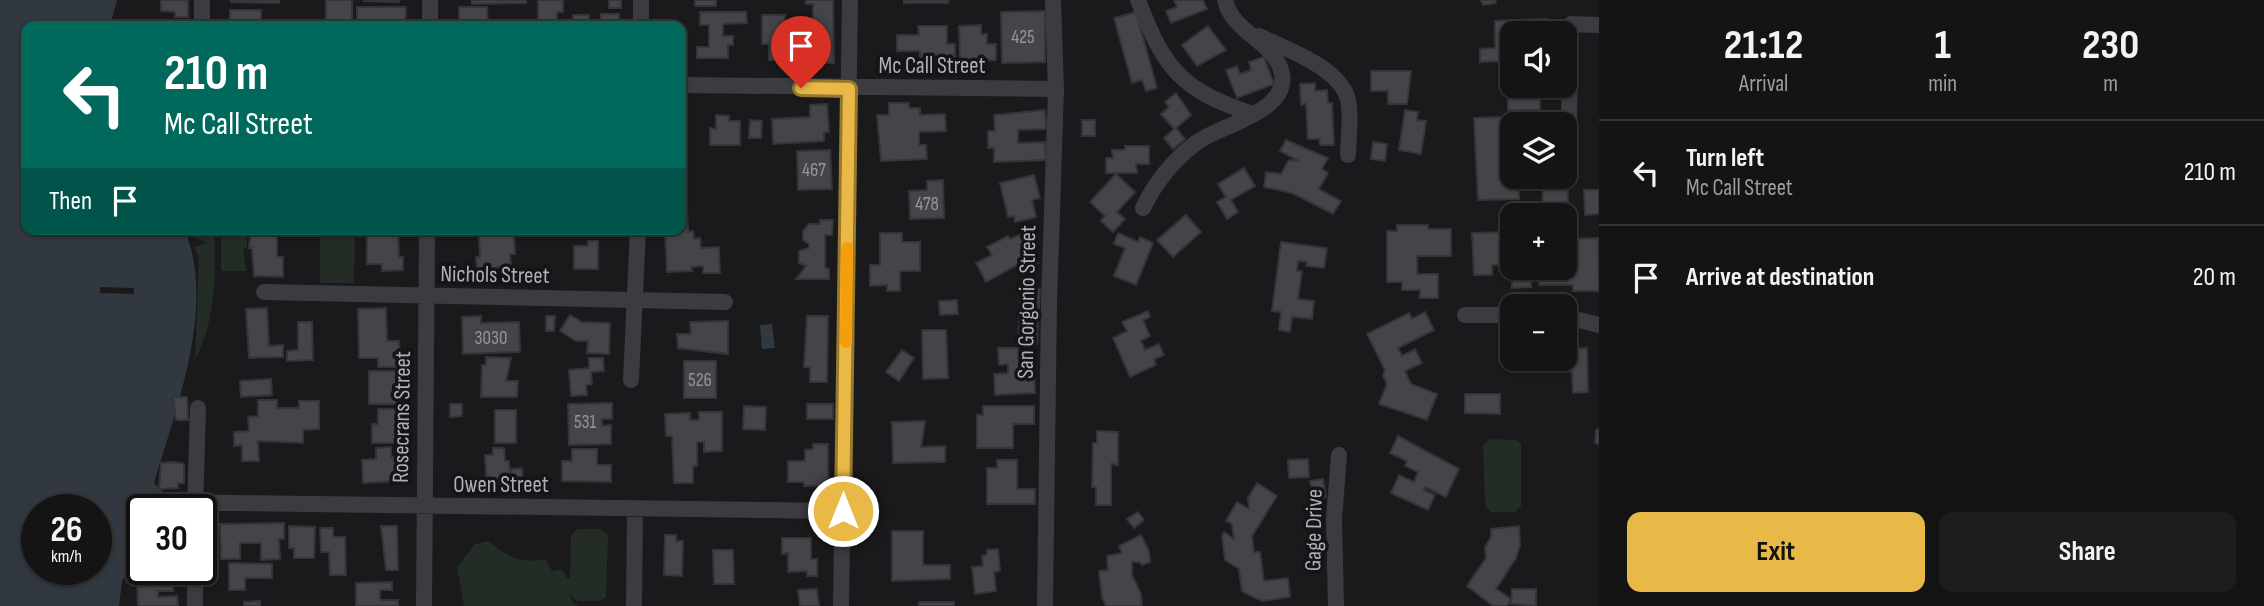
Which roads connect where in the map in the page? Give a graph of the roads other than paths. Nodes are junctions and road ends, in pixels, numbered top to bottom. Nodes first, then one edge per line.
1 (202, 0) edge
2 (430, 0) edge
3 (641, 0) edge
4 (850, 0) edge
5 (1053, 0) edge
6 (1138, 0) edge
7 (1225, 0) edge
8 (202, 21) edge
9 (430, 21) edge
10 (641, 21) edge
11 (1599, 25) edge
12 (1244, 30) junction
13 (686, 85) edge
14 (849, 89) junction
15 (1056, 89) junction
16 (1569, 112) edge
17 (1252, 114) junction
18 (1348, 155) dead end
19 (1143, 208) dead end
20 (427, 235) edge
21 (638, 235) edge
22 (264, 292) dead end
23 (426, 297) junction
24 (637, 300) junction
25 (725, 302) dead end
26 (1465, 315) dead end
27 (1500, 315) edge
28 (1577, 318) edge
29 (1599, 325) edge
30 (631, 380) dead end
31 (198, 408) dead end
32 (1339, 455) dead end
33 (195, 494) edge
34 (217, 506) edge
35 (424, 508) junction
36 (635, 509) junction
37 (843, 511) junction
38 (195, 585) edge
39 (195, 606) edge
40 (424, 606) edge
41 (634, 606) edge
42 (841, 606) edge
43 (1045, 606) edge
44 (1336, 606) edge

1 - 8 street
2 - 9 street
3 - 10 street
4 - 14 street
5 - 15 street, San Gorgonio Street
6 - 17 street
7 - 12 street
11 - 16 street
12 - 17 street
12 - 18 street
13 - 14 street, Mc Call Street
14 - 15 street, Mc Call Street
14 - 37 street
15 - 43 street, San Gorgonio Street
17 - 19 street
20 - 23 street, Rosecrans Street
21 - 24 street
22 - 23 street, Nichols Street
23 - 24 street, Nichols Street
23 - 35 street, Rosecrans Street
24 - 25 street, Nichols Street
24 - 30 street
26 - 27 street
28 - 29 street
31 - 33 street
32 - 44 street, Gage Drive
34 - 35 street, Owen Street
35 - 36 street, Owen Street
35 - 40 street, Rosecrans Street
36 - 37 street, Owen Street
36 - 41 street
37 - 42 street
38 - 39 street

